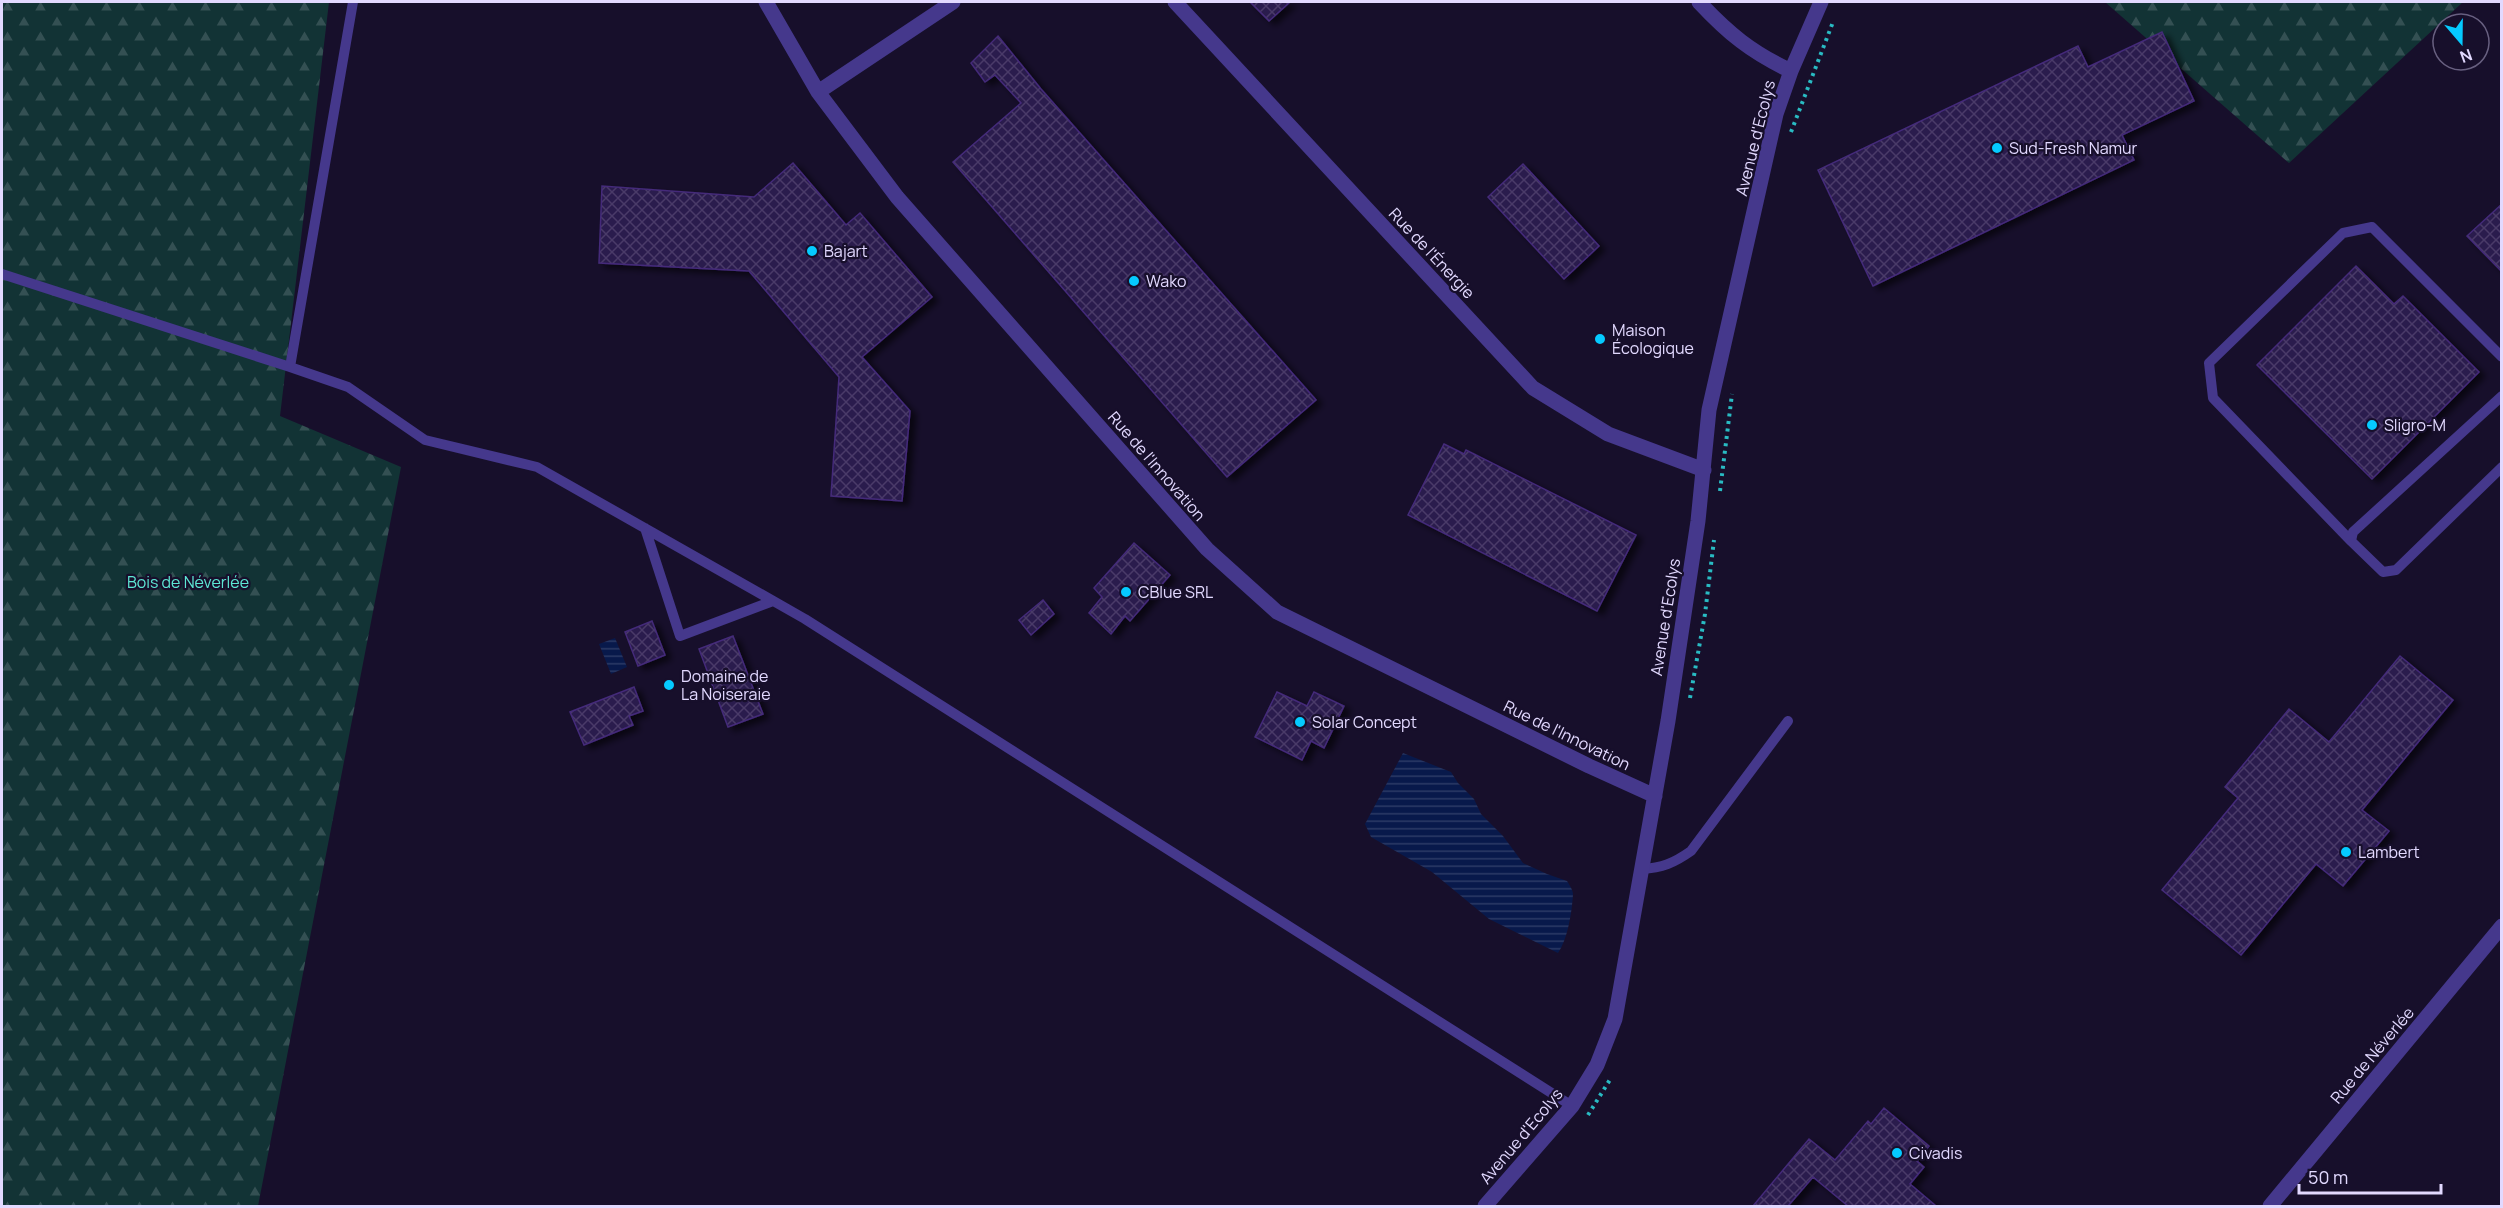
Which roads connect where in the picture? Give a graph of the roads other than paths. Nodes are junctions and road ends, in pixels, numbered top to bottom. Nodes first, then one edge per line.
1 (353, 2) edge
2 (766, 2) edge
3 (953, 2) edge
4 (1175, 2) edge
5 (1699, 2) edge
6 (1821, 2) edge
7 (1791, 71) junction
8 (818, 92) junction
9 (2, 274) edge
10 (2502, 357) edge
11 (290, 367) junction
12 (2502, 396) edge
13 (2502, 467) edge
14 (1704, 470) junction
15 (645, 528) junction
16 (2351, 541) junction
17 (773, 602) junction
18 (1788, 721) dead end
19 (1655, 796) junction
20 (1642, 869) junction
21 (2502, 926) edge
22 (1572, 1106) junction
23 (1485, 1206) edge
24 (2270, 1206) edge

1 - 11 lane
2 - 8 street, Rue de l'Innovation
3 - 8 street
4 - 14 street, Rue de l'Énergie
5 - 7 street
6 - 7 street, Avenue d'Ecolys
7 - 14 street, Avenue d'Ecolys
8 - 19 street, Rue de l'Innovation
9 - 11 lane
10 - 16 lane
11 - 15 lane
12 - 16 lane
13 - 16 lane
14 - 19 street, Avenue d'Ecolys
15 - 17 lane
15 - 17 lane
17 - 22 lane
18 - 20 lane
19 - 20 street, Avenue d'Ecolys
20 - 22 street, Avenue d'Ecolys
21 - 24 street, Rue de Néverlée
22 - 23 street, Avenue d'Ecolys

